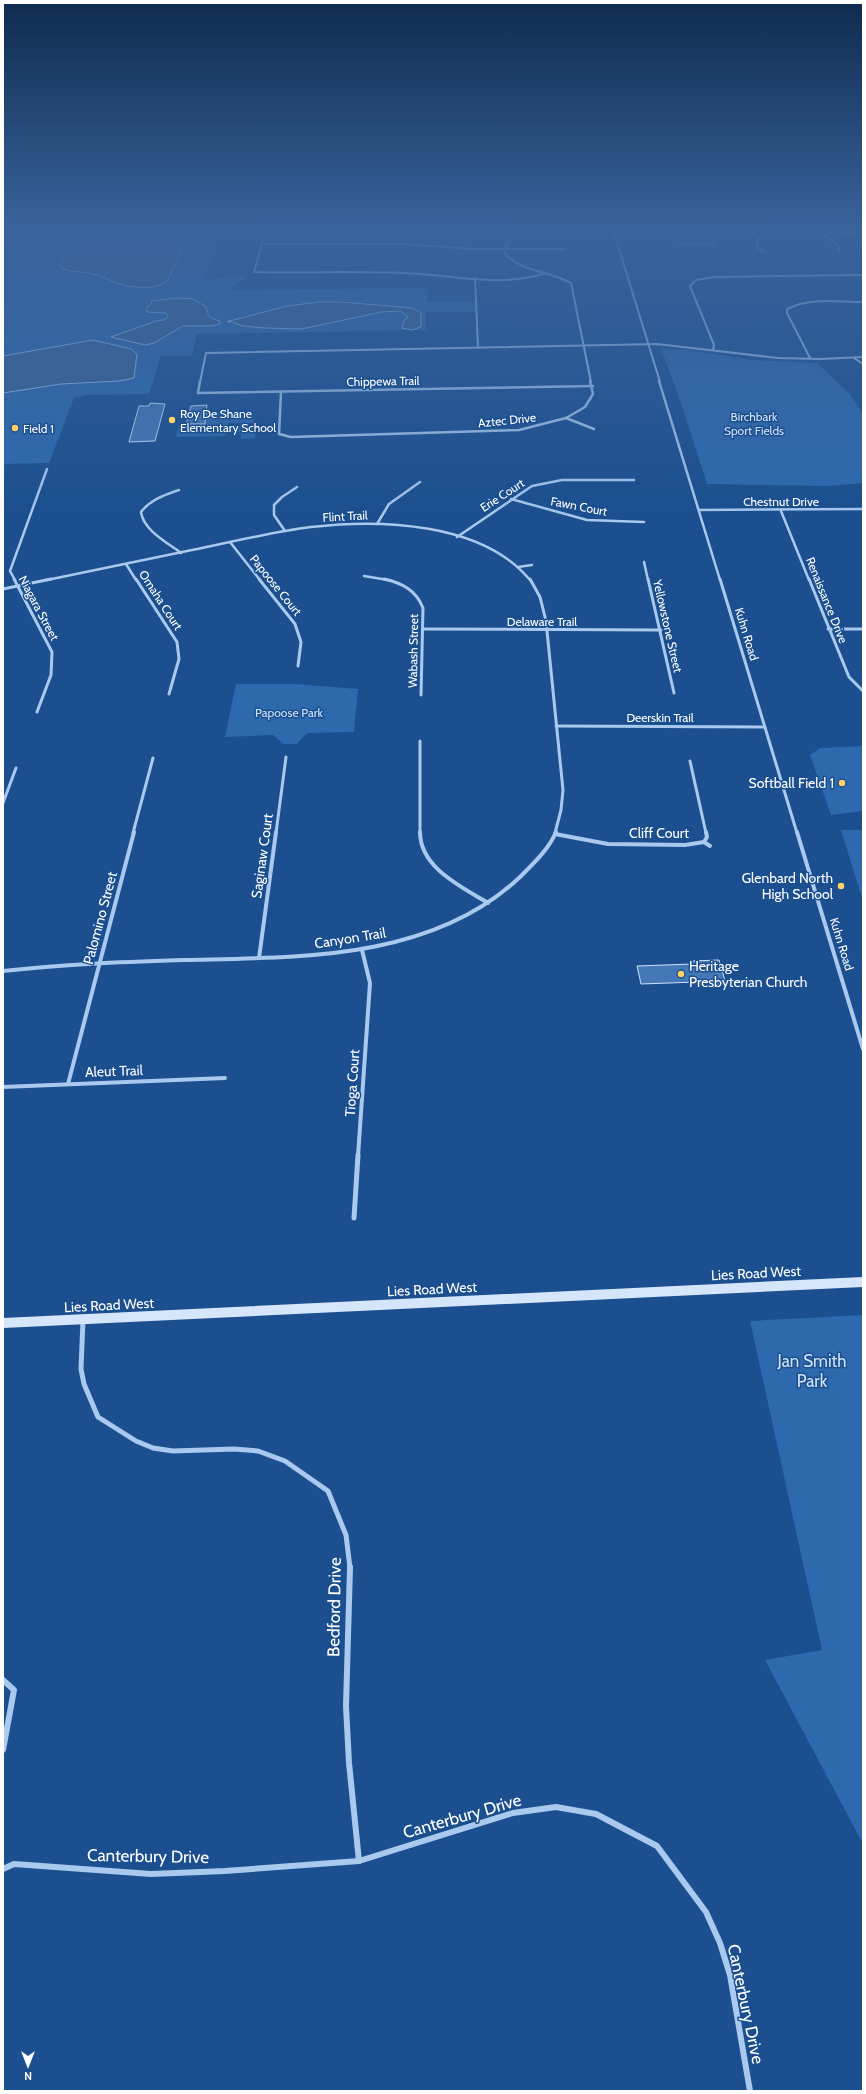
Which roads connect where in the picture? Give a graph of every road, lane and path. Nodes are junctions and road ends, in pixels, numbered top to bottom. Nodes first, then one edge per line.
1 (477, 324) edge
2 (579, 324) edge
3 (642, 324) edge
4 (705, 324) edge
5 (792, 324) edge
6 (648, 345) junction
7 (584, 346) junction
8 (478, 348) junction
9 (713, 350) junction
10 (854, 357) junction
11 (863, 357) edge
12 (810, 358) junction
13 (863, 364) edge
14 (593, 386) junction
15 (281, 392) junction
16 (566, 418) junction
17 (594, 429) dead end
18 (47, 468) dead end
19 (634, 480) dead end
20 (420, 482) dead end
21 (297, 487) dead end
22 (179, 490) dead end
23 (511, 499) junction
24 (863, 509) edge
25 (699, 510) junction
26 (781, 511) junction
27 (644, 522) dead end
28 (377, 524) junction
29 (285, 531) junction
30 (457, 537) junction
31 (230, 542) junction
32 (181, 553) junction
33 (644, 562) dead end
34 (126, 564) junction
35 (532, 565) dead end
36 (518, 567) junction
37 (364, 576) dead end
38 (17, 586) junction
39 (3, 589) edge
40 (423, 629) junction
41 (828, 629) junction
42 (863, 629) edge
43 (546, 630) junction
44 (661, 630) junction
45 (298, 666) dead end
46 (863, 691) edge
47 (674, 693) dead end
48 (169, 694) dead end
49 (422, 695) dead end
50 (37, 712) dead end
51 (556, 726) junction
52 (765, 727) junction
53 (420, 741) dead end
54 (286, 757) dead end
55 (153, 758) dead end
56 (690, 761) dead end
57 (16, 768) dead end
58 (3, 803) edge
59 (555, 834) junction
60 (704, 842) junction
61 (710, 846) dead end
62 (488, 903) junction
63 (362, 950) junction
64 (258, 958) junction
65 (100, 962) junction
66 (3, 971) edge
67 (863, 1048) edge
68 (225, 1078) dead end
69 (68, 1084) junction
70 (3, 1087) edge
71 (354, 1218) dead end
72 (863, 1282) edge
73 (83, 1320) junction
74 (3, 1323) edge
75 (3, 1680) edge
76 (3, 1750) edge
77 (359, 1861) junction
78 (3, 1869) edge
79 (750, 2091) edge

1 - 8 street
2 - 7 street
3 - 6 street, Kuhn Road
4 - 9 street
5 - 12 street
6 - 7 street
6 - 9 street
6 - 25 street, Kuhn Road
7 - 8 street
7 - 14 street
8 - 15 street, Chippewa Trail
9 - 12 street
10 - 11 street
10 - 12 street
10 - 13 street
14 - 15 street, Chippewa Trail
14 - 16 street, Aztec Drive
15 - 16 street, Aztec Drive
16 - 17 street
18 - 38 street, Niagara Street
19 - 23 street, Erie Court
20 - 28 street
21 - 29 street
22 - 32 street
23 - 27 street, Fawn Court
23 - 30 street, Erie Court
24 - 26 street, Chestnut Drive
25 - 26 street, Chestnut Drive
25 - 52 street, Kuhn Road
26 - 41 street, Renaissance Drive
28 - 29 street, Flint Trail
28 - 30 street, Flint Trail
29 - 31 street, Flint Trail
30 - 36 street, Flint Trail
31 - 32 street, Flint Trail
31 - 45 street, Papoose Court
32 - 34 street, Flint Trail
33 - 44 street, Yellowstone Street
34 - 38 street, Flint Trail
34 - 48 street, Omaha Court
35 - 36 street
36 - 43 street, Flint Trail
37 - 40 street, Wabash Street
38 - 39 street, Flint Trail
38 - 50 street, Niagara Street
40 - 43 street, Delaware Trail
40 - 49 street, Wabash Street
41 - 42 street
41 - 46 street, Renaissance Drive
43 - 44 street, Delaware Trail
43 - 51 street, Flint Trail
44 - 47 street, Yellowstone Street
51 - 52 street, Deerskin Trail
51 - 59 street, Canyon Trail
52 - 67 street, Kuhn Road
53 - 62 street
54 - 64 street, Saginaw Court
55 - 65 street, Palomino Street
56 - 60 street, Cliff Court
57 - 58 street
59 - 60 street, Cliff Court
59 - 62 street, Canyon Trail
60 - 61 street
62 - 63 street, Canyon Trail
63 - 64 street, Canyon Trail
63 - 71 street, Tioga Court
64 - 65 street, Canyon Trail
65 - 66 street, Canyon Trail
65 - 69 street, Palomino Street
68 - 69 street, Aleut Trail
69 - 70 street, Aleut Trail
72 - 73 street, Lies Road West
73 - 74 street, Lies Road West
73 - 77 street, Bedford Drive
75 - 76 street
77 - 78 street, Canterbury Drive
77 - 79 street, Canterbury Drive

